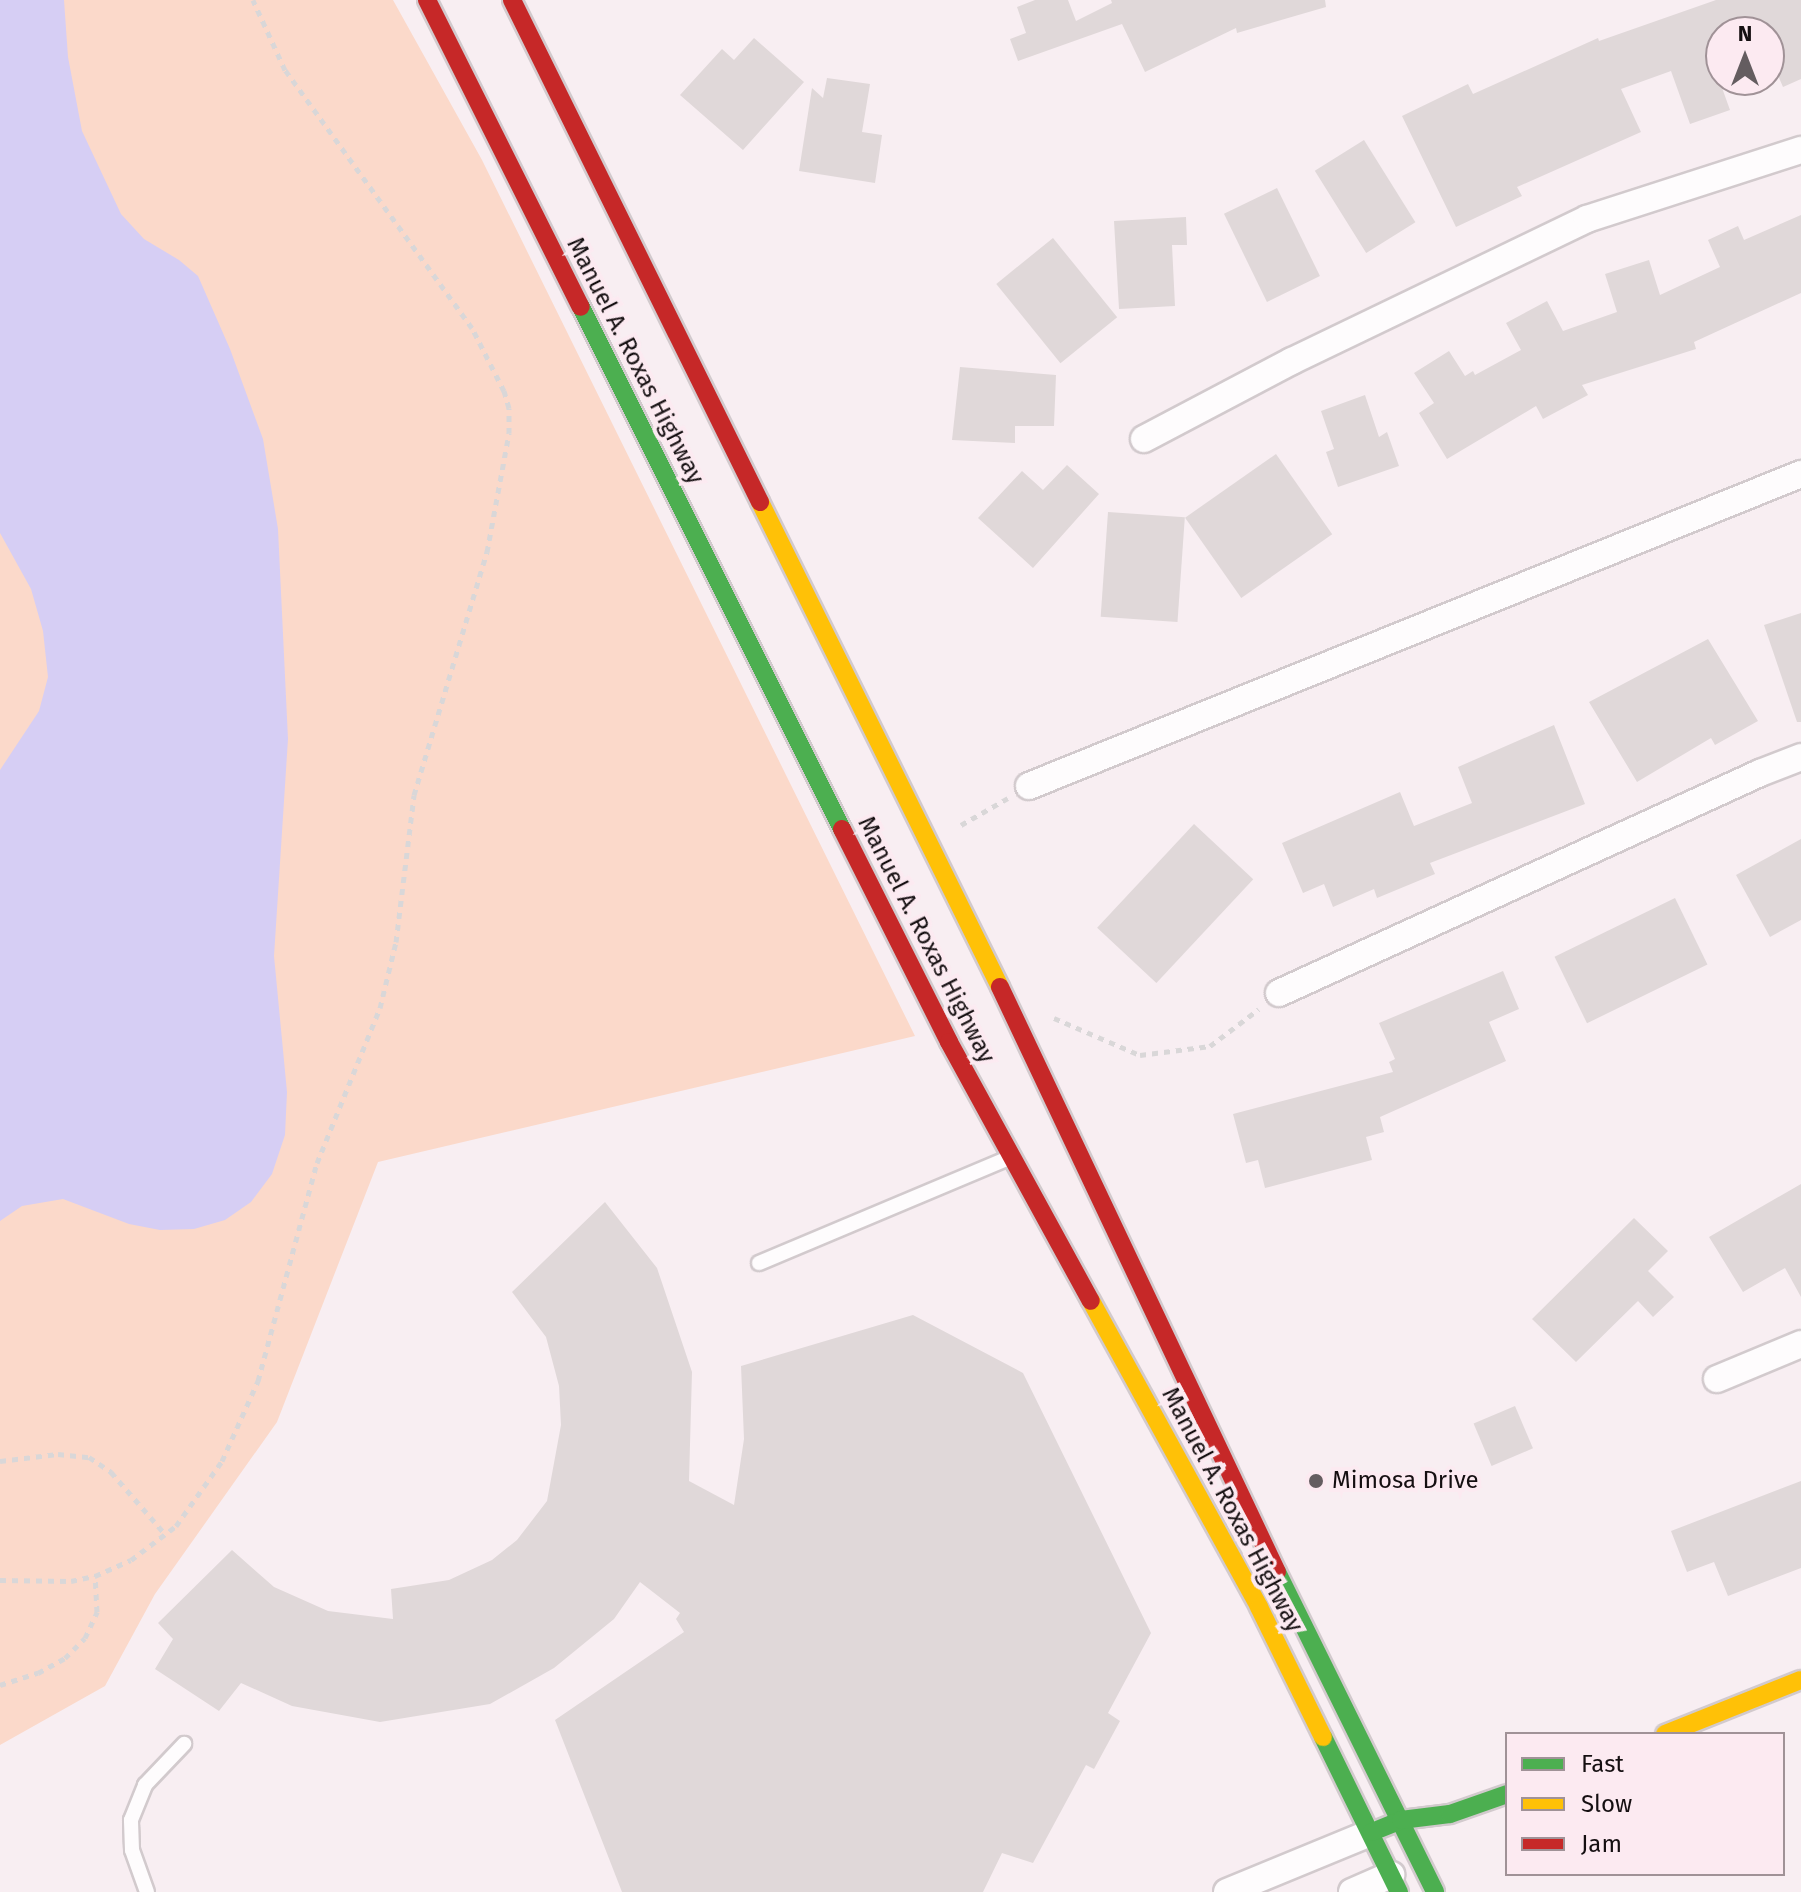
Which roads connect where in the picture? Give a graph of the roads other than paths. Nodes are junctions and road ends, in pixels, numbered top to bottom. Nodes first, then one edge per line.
1 (427, 0) edge
2 (512, 0) edge
3 (1801, 150) edge
4 (1144, 439) dead end
5 (1801, 474) edge
6 (1801, 757) edge
7 (1029, 786) road end
8 (1279, 993) road end
9 (1012, 1157) junction
10 (759, 1263) dead end
11 (1801, 1344) edge
12 (1717, 1379) dead end
13 (1801, 1680) edge
14 (1670, 1732) edge
15 (184, 1744) dead end
16 (1505, 1795) edge
17 (1450, 1814) junction
18 (1401, 1820) junction
19 (1370, 1833) junction
20 (1429, 1849) junction
21 (1395, 1884) edge
22 (147, 1892) edge
23 (1227, 1892) edge
24 (1352, 1892) edge
25 (1435, 1892) edge

1 - 9 main road, Manuel A. Roxas Highway
2 - 18 main road, Manuel A. Roxas Highway
3 - 4 street
5 - 7 street
6 - 8 street
9 - 10 lane
9 - 19 main road, Manuel A. Roxas Highway
11 - 12 street
13 - 14 main road
15 - 22 lane
16 - 17 main road
17 - 18 main road
17 - 20 main road
18 - 19 main road
18 - 20 main road, Manuel A. Roxas Highway
19 - 21 main road, Manuel A. Roxas Highway
19 - 23 street
20 - 21 main road
20 - 25 main road, Manuel A. Roxas Highway
21 - 24 street

